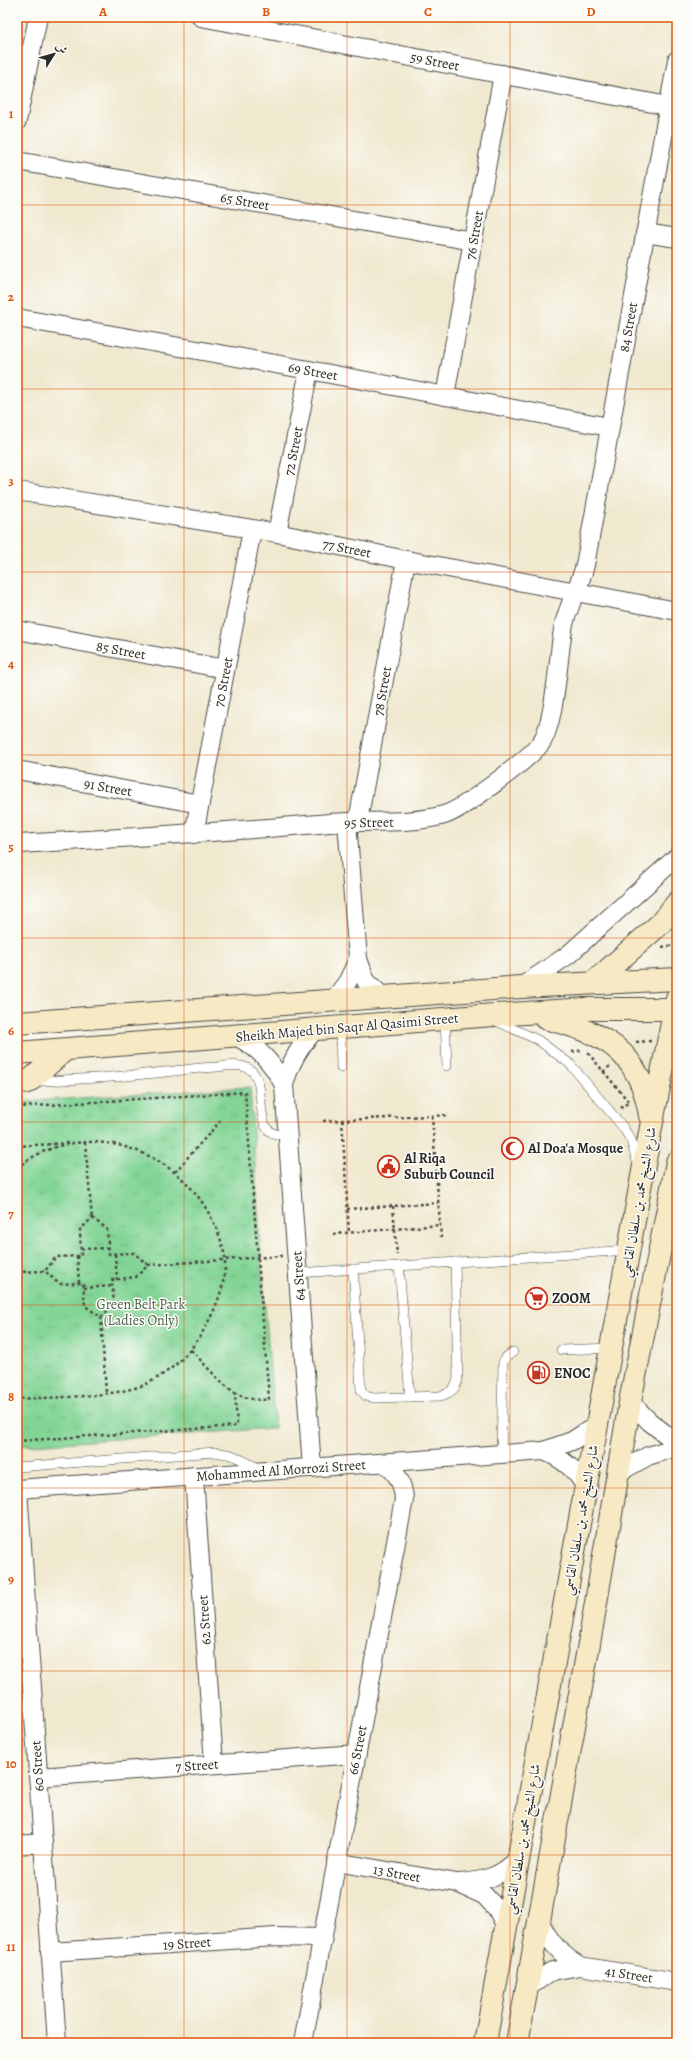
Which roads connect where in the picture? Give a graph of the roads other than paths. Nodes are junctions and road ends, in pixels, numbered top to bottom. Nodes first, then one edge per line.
1 (38, 17) edge
2 (201, 17) edge
3 (24, 51) edge
4 (677, 60) edge
5 (503, 74) junction
6 (668, 106) junction
7 (17, 120) edge
8 (17, 161) edge
9 (645, 233) junction
10 (677, 238) edge
11 (473, 241) junction
12 (17, 318) edge
13 (309, 370) junction
14 (445, 396) junction
15 (609, 427) junction
16 (17, 491) edge
17 (252, 530) junction
18 (277, 533) junction
19 (406, 560) junction
20 (576, 593) junction
21 (677, 611) edge
22 (17, 630) edge
23 (226, 669) junction
24 (17, 770) edge
25 (200, 804) junction
26 (353, 822) junction
27 (194, 834) junction
28 (17, 844) edge
29 (677, 857) edge
30 (677, 903) edge
31 (358, 960) junction
32 (677, 979) edge
33 (593, 983) junction
34 (521, 987) junction
35 (383, 997) junction
36 (334, 1000) junction
37 (676, 1005) edge
38 (529, 1014) junction
39 (480, 1016) junction
40 (445, 1019) junction
41 (17, 1024) edge
42 (340, 1027) junction
43 (316, 1029) junction
44 (235, 1036) junction
45 (65, 1050) junction
46 (17, 1053) edge
47 (447, 1066) dead end
48 (341, 1068) dead end
49 (22, 1082) edge
50 (284, 1085) junction
51 (651, 1127) junction
52 (288, 1134) junction
53 (677, 1162) edge
54 (640, 1188) junction
55 (629, 1250) junction
56 (455, 1262) junction
57 (399, 1266) junction
58 (353, 1269) junction
59 (298, 1273) junction
60 (611, 1348) junction
61 (561, 1350) dead end
62 (513, 1352) dead end
63 (410, 1397) junction
64 (630, 1402) junction
65 (597, 1425) junction
66 (677, 1443) edge
67 (677, 1447) edge
68 (544, 1451) junction
69 (500, 1455) junction
70 (384, 1463) junction
71 (17, 1467) edge
72 (312, 1468) junction
73 (265, 1471) junction
74 (617, 1473) junction
75 (194, 1476) junction
76 (586, 1487) junction
77 (17, 1489) edge
78 (24, 1668) edge
79 (357, 1754) junction
80 (214, 1764) junction
81 (38, 1777) junction
82 (43, 1843) junction
83 (17, 1845) edge
84 (518, 1860) junction
85 (336, 1862) junction
86 (457, 1883) junction
87 (540, 1922) junction
88 (506, 1927) junction
89 (323, 1938) junction
90 (50, 1952) junction
91 (580, 1966) junction
92 (677, 1982) edge
93 (528, 1987) junction
94 (57, 2043) edge
95 (303, 2043) edge
96 (485, 2043) edge
97 (517, 2043) edge

1 - 3 street
2 - 5 street, 59 Street
3 - 7 street
4 - 6 street, 84 Street
5 - 6 street, 59 Street
5 - 11 street, 76 Street
6 - 9 street, 84 Street
8 - 11 street, 65 Street
9 - 10 street
9 - 15 street, 84 Street
11 - 14 street, 76 Street
12 - 13 street, 69 Street
13 - 14 street, 69 Street
13 - 18 street, 72 Street
14 - 15 street, 69 Street
15 - 20 street, 84 Street
16 - 17 street, 77 Street
17 - 18 street, 77 Street
17 - 23 street, 70 Street
18 - 19 street, 77 Street
19 - 20 street, 77 Street
19 - 26 street, 78 Street
20 - 21 street, 77 Street
20 - 26 street, 95 Street
22 - 23 street, 85 Street
23 - 25 street, 70 Street
24 - 25 street, 91 Street
25 - 27 street, 70 Street
26 - 27 street, 95 Street
26 - 31 street, 78 Street
27 - 28 street, 95 Street
29 - 34 street
30 - 33 main road
31 - 35 street
31 - 36 street
32 - 33 main road, Sheikh Majed bin Saqr Al Qasimi Street
33 - 34 main road, Sheikh Majed bin Saqr Al Qasimi Street
34 - 35 main road, Sheikh Majed bin Saqr Al Qasimi Street
35 - 36 main road, Sheikh Majed bin Saqr Al Qasimi Street
36 - 41 main road, Sheikh Majed bin Saqr Al Qasimi Street
37 - 38 main road, Sheikh Majed bin Saqr Al Qasimi Street
37 - 51 main road, شارع الشيخ محمد بن سلطان القاسمي
38 - 39 main road, Sheikh Majed bin Saqr Al Qasimi Street
38 - 51 main road
39 - 40 main road, Sheikh Majed bin Saqr Al Qasimi Street
39 - 54 lane
40 - 42 main road, Sheikh Majed bin Saqr Al Qasimi Street
40 - 47 lane
42 - 43 main road, Sheikh Majed bin Saqr Al Qasimi Street
42 - 48 lane
43 - 44 main road, Sheikh Majed bin Saqr Al Qasimi Street
43 - 50 street, 64 Street
44 - 45 main road, Sheikh Majed bin Saqr Al Qasimi Street
44 - 50 street, 64 Street
45 - 46 main road, Sheikh Majed bin Saqr Al Qasimi Street
45 - 49 main road
49 - 52 lane
50 - 52 street, 64 Street
51 - 54 main road, شارع الشيخ محمد بن سلطان القاسمي
52 - 59 street, 64 Street
53 - 64 main road, شارع الشيخ محمد بن سلطان القاسمي
54 - 55 main road, شارع الشيخ محمد بن سلطان القاسمي
55 - 56 lane
55 - 60 main road, شارع الشيخ محمد بن سلطان القاسمي
56 - 57 lane
56 - 63 lane
57 - 58 lane
57 - 63 lane
58 - 59 lane
58 - 63 lane
59 - 72 street, 64 Street
60 - 61 lane
60 - 65 main road, شارع الشيخ محمد بن سلطان القاسمي
62 - 69 lane
64 - 66 street
64 - 74 main road, شارع الشيخ محمد بن سلطان القاسمي
65 - 68 street, Mohammed Al Morrozi Street
65 - 76 main road, شارع الشيخ محمد بن سلطان القاسمي
67 - 74 street
68 - 69 street, Mohammed Al Morrozi Street
68 - 76 street
69 - 70 street, Mohammed Al Morrozi Street
70 - 72 street, Mohammed Al Morrozi Street
70 - 79 street, 66 Street
71 - 73 lane
72 - 73 street, Mohammed Al Morrozi Street
73 - 75 street, Mohammed Al Morrozi Street
74 - 87 main road, شارع الشيخ محمد بن سلطان القاسمي
75 - 77 street, Mohammed Al Morrozi Street
75 - 80 street, 62 Street
76 - 84 main road, شارع الشيخ محمد بن سلطان القاسمي
77 - 78 street, 60 Street
78 - 81 street, 60 Street
79 - 80 street, 7 Street
79 - 85 street, 66 Street
80 - 81 street, 7 Street
81 - 82 street, 60 Street
82 - 83 street
82 - 90 street, 60 Street
84 - 86 street, 13 Street
84 - 88 main road, شارع الشيخ محمد بن سلطان القاسمي
85 - 86 street, 13 Street
85 - 89 street, 66 Street
86 - 88 street, 13 Street
87 - 91 street, 41 Street
87 - 93 main road, شارع الشيخ محمد بن سلطان القاسمي
88 - 96 main road, شارع الشيخ محمد بن سلطان القاسمي
89 - 90 street, 19 Street
89 - 95 street, 66 Street
90 - 94 street, 60 Street
91 - 92 street, 41 Street
91 - 93 street, 41 Street
93 - 97 main road, شارع الشيخ محمد بن سلطان القاسمي

